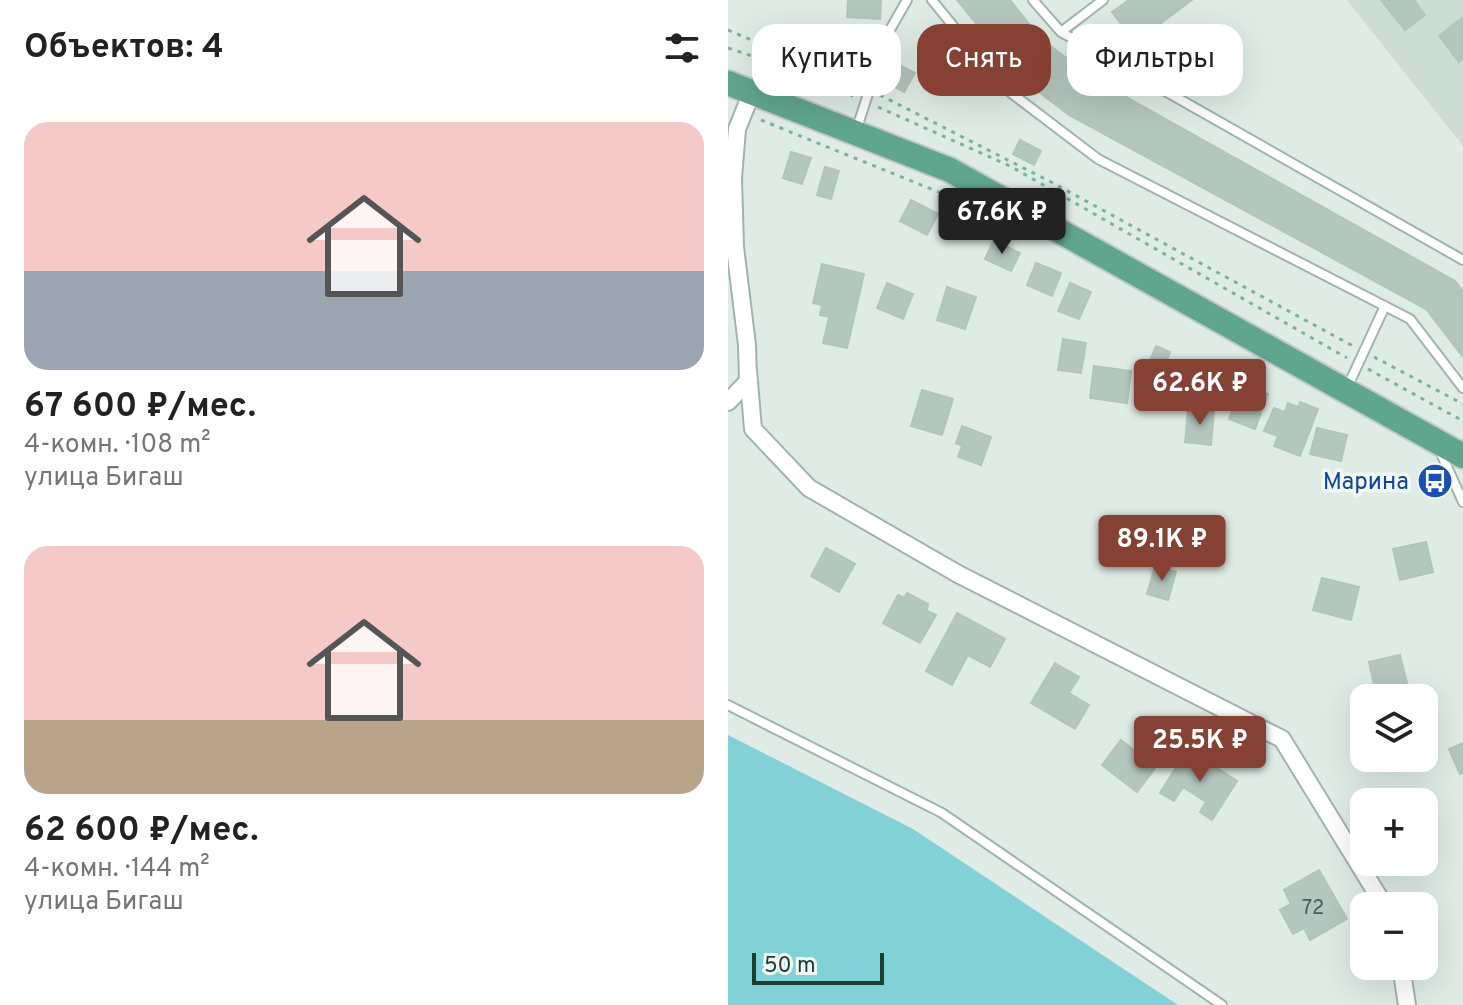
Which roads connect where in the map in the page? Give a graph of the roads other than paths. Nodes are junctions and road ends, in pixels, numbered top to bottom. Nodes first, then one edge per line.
1 (907, 0) edge
2 (932, 0) edge
3 (1033, 0) edge
4 (1103, 0) edge
5 (1061, 32) junction
6 (728, 83) edge
7 (748, 103) junction
8 (856, 132) junction
9 (1463, 260) edge
10 (1385, 306) junction
11 (748, 370) junction
12 (1463, 388) edge
13 (1346, 390) junction
14 (728, 402) edge
15 (1452, 451) edge
16 (1463, 502) edge
17 (728, 705) edge
18 (1376, 892) edge
19 (1403, 980) edge
20 (1222, 1005) edge
21 (1407, 1005) edge

1 - 8 lane
2 - 10 lane
3 - 5 lane
4 - 5 lane
5 - 9 lane
6 - 7 main road
7 - 8 main road
7 - 11 street
8 - 13 main road
10 - 12 lane
10 - 13 lane
11 - 14 street
11 - 18 street
13 - 15 main road
15 - 16 lane
17 - 20 lane
19 - 21 street

